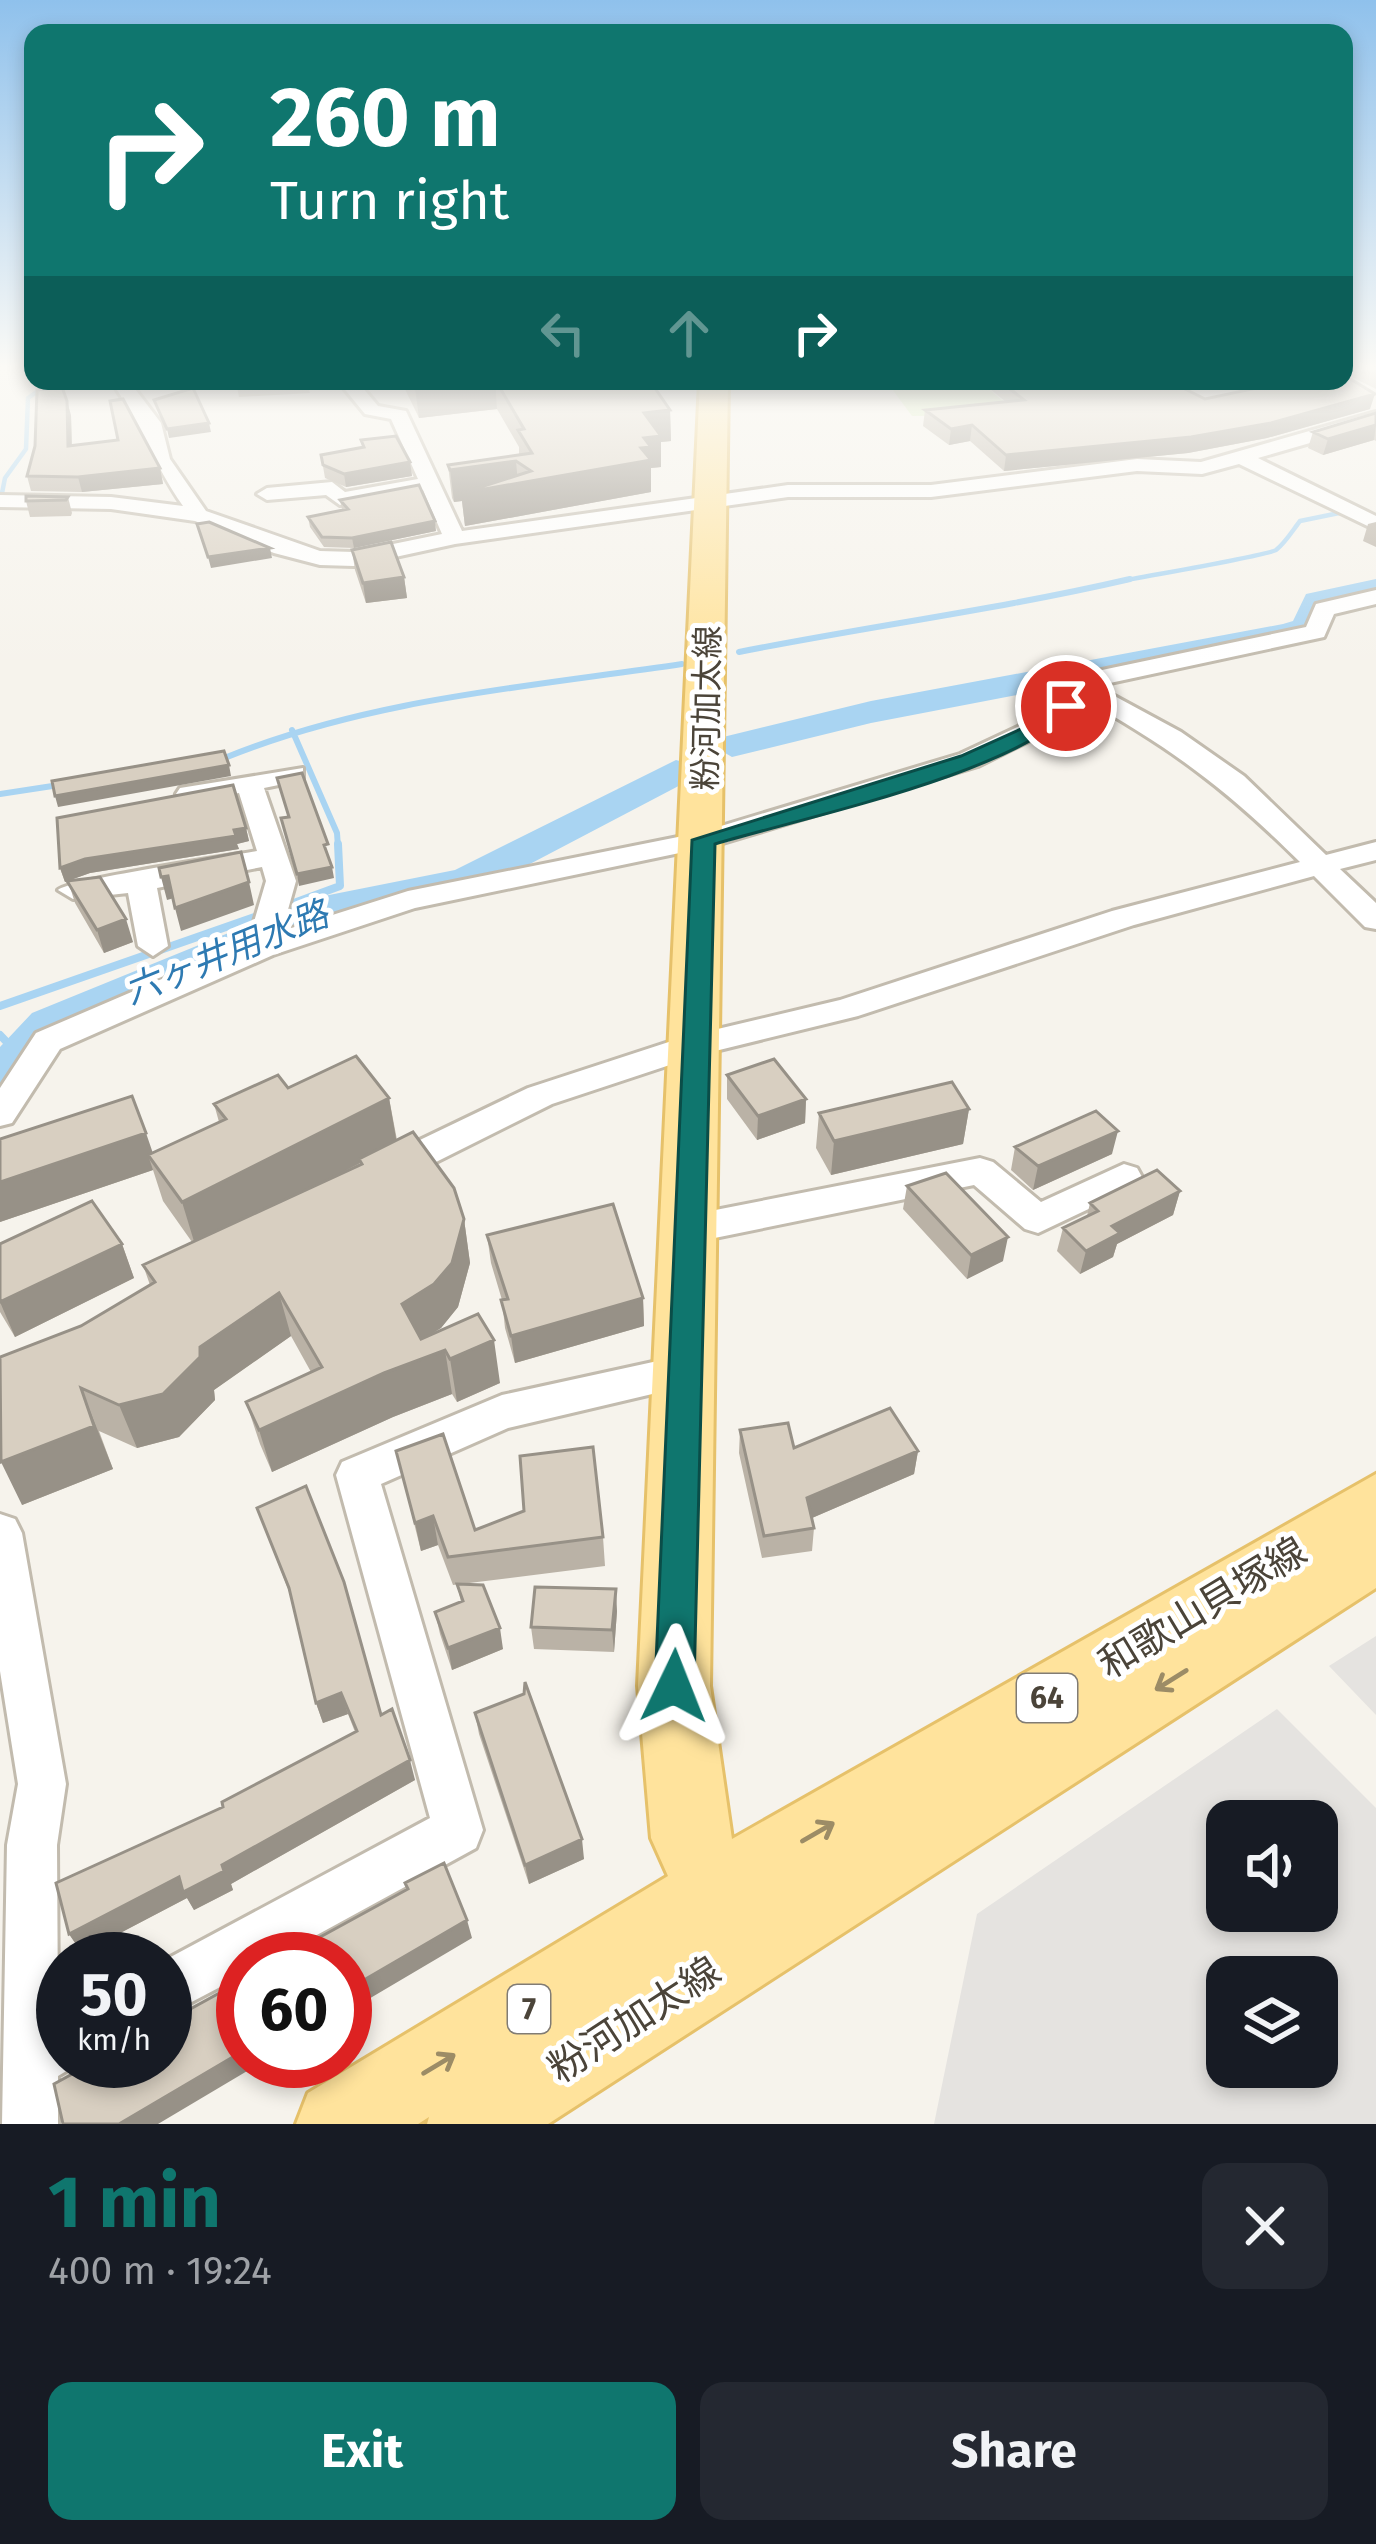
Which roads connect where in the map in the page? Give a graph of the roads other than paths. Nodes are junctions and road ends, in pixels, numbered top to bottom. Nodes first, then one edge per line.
1 (166, 469) edge
2 (424, 469) edge
3 (712, 469) edge
4 (1111, 469) edge
5 (1265, 469) edge
6 (430, 483) junction
7 (0, 501) edge
8 (711, 502) junction
9 (199, 515) junction
10 (453, 521) junction
11 (1376, 524) edge
12 (370, 533) edge
13 (302, 554) junction
14 (1376, 597) edge
15 (1073, 683) junction
16 (294, 774) edge
17 (248, 783) junction
18 (164, 799) edge
19 (704, 840) junction
20 (1376, 851) edge
21 (272, 856) junction
22 (1323, 866) junction
23 (141, 883) junction
24 (73, 890) edge
25 (1376, 920) edge
26 (153, 946) dead end
27 (262, 948) junction
28 (697, 1045) junction
29 (0, 1114) edge
30 (1124, 1177) dead end
31 (362, 1183) edge
32 (690, 1229) junction
33 (686, 1371) junction
34 (1376, 1503) edge
35 (0, 1532) edge
36 (1376, 1550) edge
37 (731, 1919) junction
38 (15, 1933) edge
39 (192, 1974) edge
40 (36, 2017) edge
41 (38, 2088) edge
42 (30, 2124) edge
43 (339, 2124) edge
44 (470, 2124) edge

1 - 9 street
2 - 6 street
3 - 8 main road, 粉河加太線
4 - 8 street
5 - 11 street
6 - 10 street
6 - 13 street
7 - 9 street
8 - 10 street
8 - 19 main road, 粉河加太線
9 - 13 street
10 - 12 street
10 - 13 street
14 - 15 street
15 - 19 street
15 - 22 street
16 - 17 street
17 - 18 street
17 - 21 street
19 - 27 street
19 - 28 main road, 粉河加太線
20 - 22 street
21 - 23 street
21 - 27 street
22 - 25 street
22 - 28 street
23 - 24 street
23 - 26 street
27 - 29 street
28 - 31 street
28 - 32 main road, 粉河加太線
30 - 32 street
32 - 33 main road, 粉河加太線
33 - 37 main road, 粉河加太線
33 - 39 street
37 -> 34 main road, 和歌山貝塚線 / 64
35 - 38 street
36 -> 37 main road, 和歌山貝塚線 / 64
43 -> 37 main road, 粉河加太線 / 7
37 - 44 main road, 粉河加太線 / 7
38 - 40 street
41 - 42 street

